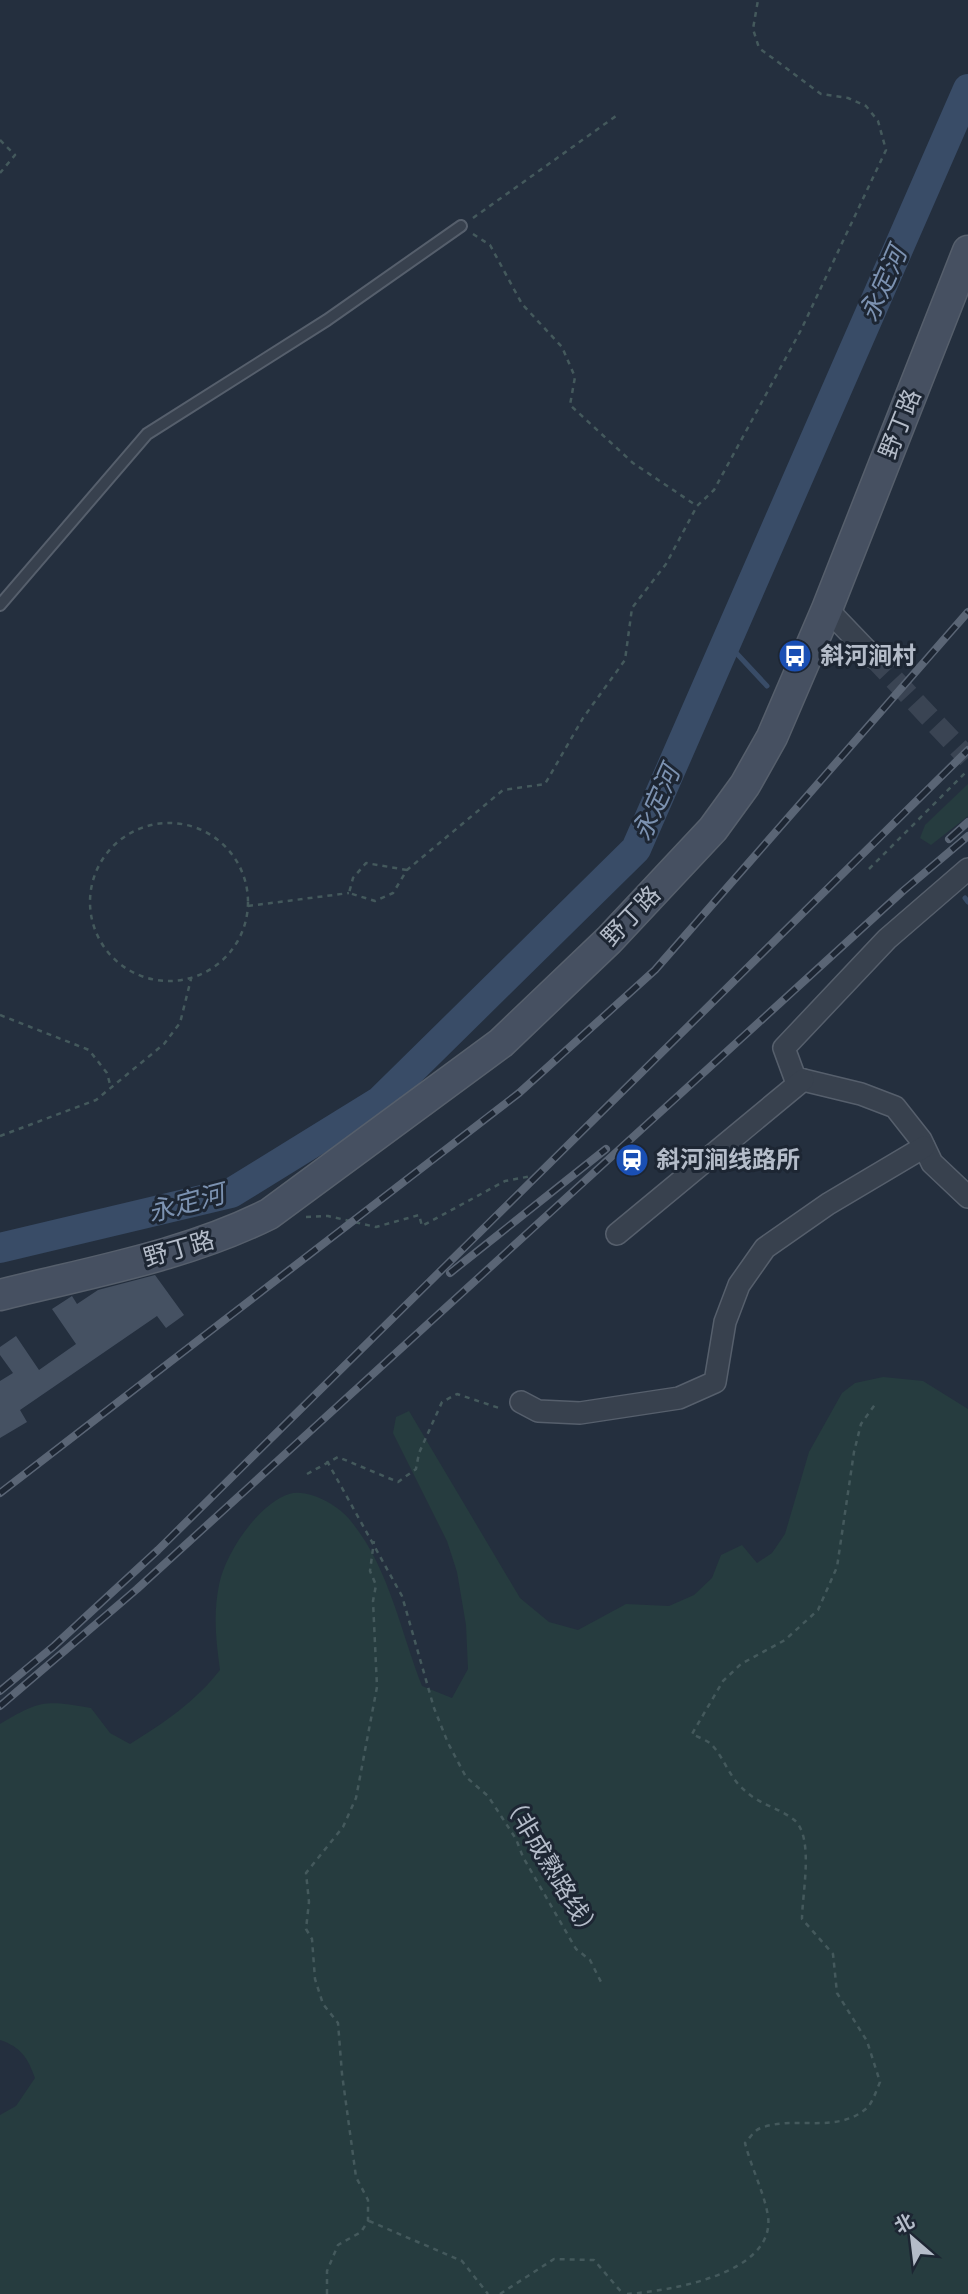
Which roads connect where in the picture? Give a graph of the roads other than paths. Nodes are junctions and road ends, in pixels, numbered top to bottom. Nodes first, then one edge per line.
1 (461, 226) road end
2 (968, 251) edge
3 (0, 605) edge
4 (827, 609) junction
5 (873, 657) tunnel mouth
6 (968, 869) edge
7 (803, 1080) junction
8 (924, 1147) junction
9 (968, 1197) edge
10 (617, 1234) dead end
11 (0, 1295) edge
12 (529, 1407) road end

1 - 3 lane
2 - 4 main road, 野丁路
4 - 5 street
4 - 11 main road, 野丁路
6 - 7 street
7 - 8 street
7 - 10 street
8 - 9 street
8 - 12 street

